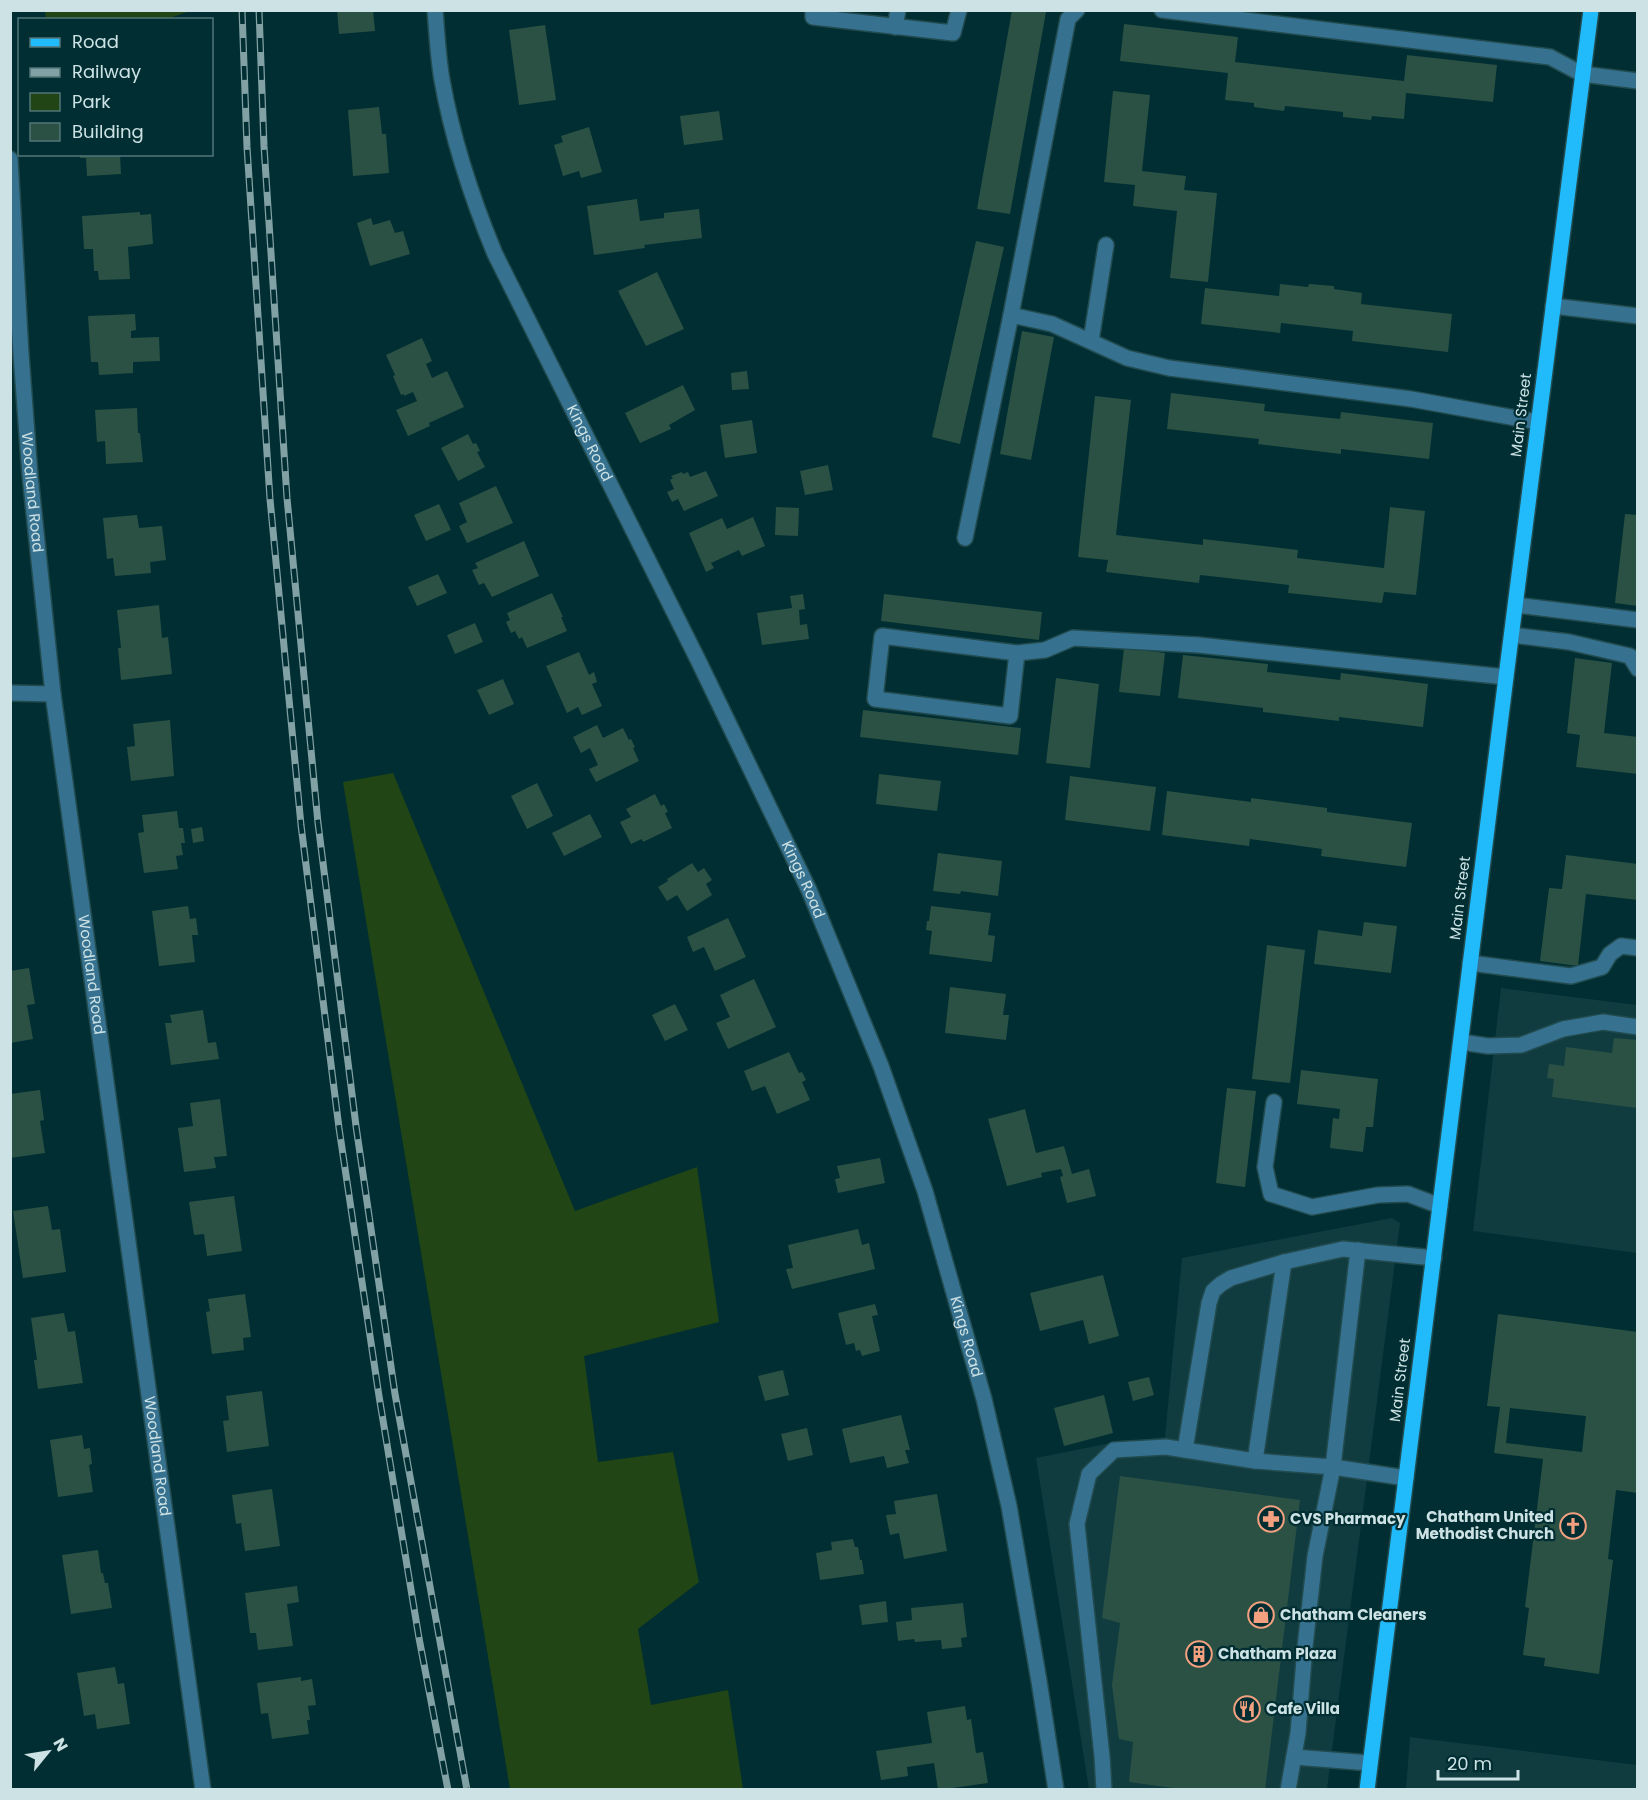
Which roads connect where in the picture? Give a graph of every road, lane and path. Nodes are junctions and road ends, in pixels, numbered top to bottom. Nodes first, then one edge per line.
1 (435, 10) edge
2 (813, 10) edge
3 (898, 10) edge
4 (959, 10) edge
5 (1077, 10) edge
6 (1162, 10) edge
7 (1591, 10) edge
8 (895, 27) junction
9 (1582, 74) junction
10 (1638, 81) edge
11 (10, 159) edge
12 (1106, 245) dead end
13 (1553, 306) junction
14 (1011, 315) junction
15 (1638, 316) edge
16 (1091, 340) junction
17 (1538, 422) junction
18 (965, 538) dead end
19 (1516, 604) junction
20 (1638, 620) edge
21 (1512, 635) junction
22 (1017, 653) junction
23 (1638, 669) edge
24 (1506, 677) junction
25 (10, 693) edge
26 (53, 694) junction
27 (1638, 948) edge
28 (1470, 963) junction
29 (1638, 1027) edge
30 (1461, 1042) junction
31 (1274, 1102) dead end
32 (1440, 1206) junction
33 (1358, 1250) junction
34 (1434, 1258) junction
35 (1284, 1263) junction
36 (1185, 1450) junction
37 (1255, 1461) junction
38 (1333, 1467) junction
39 (1406, 1478) junction
40 (1294, 1757) junction
41 (1370, 1763) junction
42 (203, 1790) edge
43 (1056, 1790) edge
44 (1104, 1790) edge
45 (1288, 1790) edge
46 (1367, 1790) edge

1 - 43 street, Kings Road
2 - 8 street
3 - 8 street
4 - 8 street
5 - 14 street
6 - 9 street
7 - 9 main road, Main Street
9 - 10 street
9 - 13 main road, Main Street
11 - 26 street, Woodland Road
12 - 16 street
13 - 15 street
13 - 17 main road, Main Street
14 - 16 street
14 - 18 street
16 - 17 street
17 - 19 main road, Main Street
19 - 20 street
19 - 21 main road, Main Street
21 - 23 street
21 - 24 main road, Main Street
22 - 22 street
22 - 24 street
24 - 28 main road, Main Street
25 - 26 street
26 - 42 street, Woodland Road
27 - 28 street
28 - 30 main road, Main Street
29 - 30 street
30 - 32 main road, Main Street
31 - 32 street
32 - 34 main road, Main Street
33 - 34 street
33 - 35 street
33 - 38 street
34 - 39 main road, Main Street
35 - 36 street
35 - 37 street
36 - 37 street
36 - 44 street
37 - 38 street
38 - 39 street
38 - 40 street
39 - 41 main road, Main Street
40 - 41 street
40 - 45 street
41 - 46 main road, Main Street

